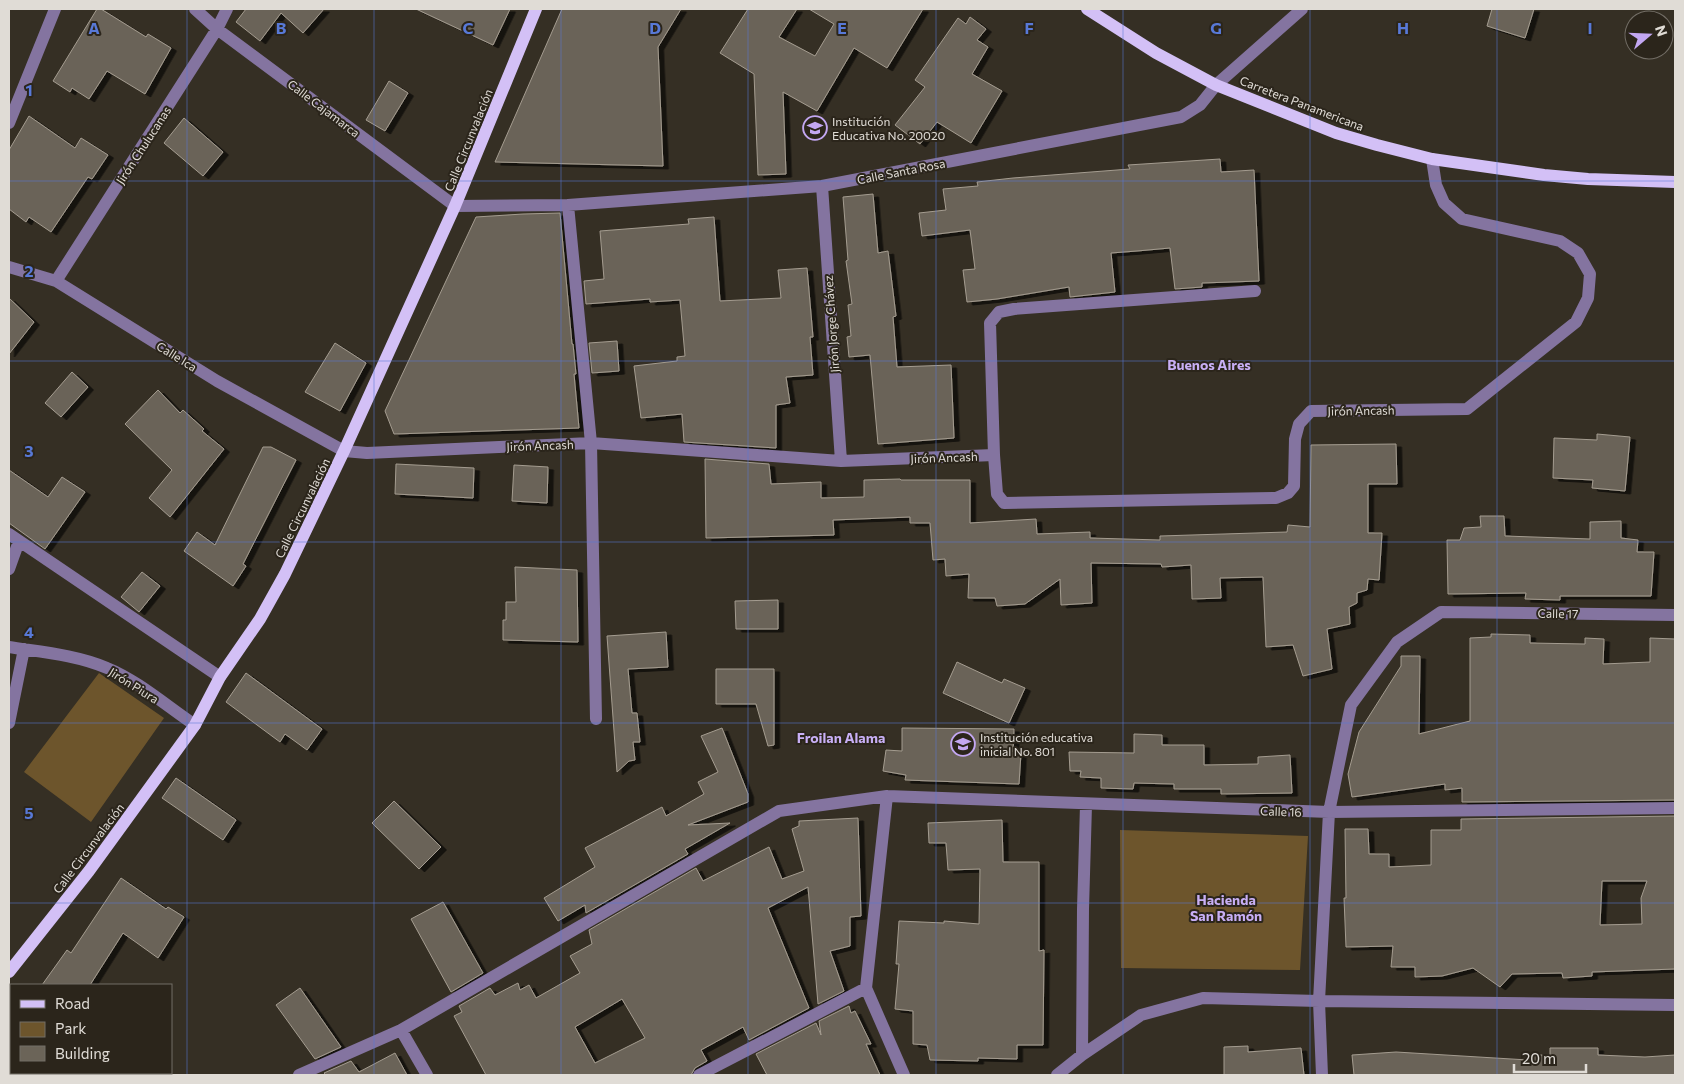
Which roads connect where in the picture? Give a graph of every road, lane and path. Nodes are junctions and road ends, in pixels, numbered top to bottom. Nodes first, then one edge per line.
1 (55, 9) edge
2 (194, 9) edge
3 (227, 9) edge
4 (536, 9) edge
5 (1087, 9) edge
6 (1302, 9) edge
7 (217, 29) junction
8 (1216, 86) junction
9 (14, 99) edge
10 (9, 123) edge
11 (1432, 159) junction
12 (1675, 182) edge
13 (822, 186) junction
14 (568, 205) junction
15 (456, 206) junction
16 (9, 267) edge
17 (56, 281) junction
18 (1255, 290) dead end
19 (591, 444) junction
20 (344, 451) junction
21 (994, 455) junction
22 (840, 461) junction
23 (14, 537) edge
24 (9, 569) edge
25 (1675, 615) edge
26 (9, 647) edge
27 (24, 650) junction
28 (220, 677) junction
29 (596, 719) dead end
30 (9, 723) edge
31 (195, 726) junction
32 (886, 796) junction
33 (1086, 805) junction
34 (1675, 808) edge
35 (1329, 812) junction
36 (9, 972) edge
37 (866, 988) junction
38 (1319, 1001) junction
39 (1675, 1005) edge
40 (401, 1030) junction
41 (1082, 1055) junction
42 (299, 1075) edge
43 (427, 1075) edge
44 (699, 1075) edge
45 (904, 1075) edge
46 (1057, 1075) edge
47 (1322, 1075) edge

1 - 9 street
2 - 7 street, Calle Cajamarca
3 - 7 street, Jirón Chulucanas
4 - 15 main road, Calle Circunvalación
5 - 8 main road, Carretera Panamericana
6 - 8 street, Calle Santa Rosa
7 - 15 street, Calle Cajamarca
7 - 17 street, Jirón Chulucanas
8 - 11 main road, Carretera Panamericana
8 - 13 street, Calle Santa Rosa
9 - 10 street
11 - 12 main road, Carretera Panamericana
11 - 21 street, Jirón Ancash
13 - 14 street, Calle Santa Rosa
13 - 22 street, Jirón Jorge Chávez
14 - 15 street, Calle Santa Rosa
14 - 19 street
15 - 20 main road, Calle Circunvalación
16 - 17 street, Calle Ica
17 - 20 street, Calle Ica
18 - 21 street
19 - 20 street, Jirón Ancash
19 - 22 street, Jirón Ancash
19 - 29 street
20 - 28 main road, Calle Circunvalación
21 - 22 street, Jirón Ancash
23 - 24 street
23 - 28 street
25 - 35 street, Calle 17
26 - 27 street, Jirón Piura
27 - 30 street
27 - 31 street, Jirón Piura
28 - 31 main road, Calle Circunvalación
31 - 36 main road, Calle Circunvalación
32 - 33 street, Calle 16
32 - 37 street
32 - 40 street, Calle 16
33 - 35 street, Calle 16
33 - 41 street
34 - 35 street, Calle 16
35 - 38 street
37 - 44 street
37 - 45 street
38 - 39 street
38 - 41 street
38 - 47 street
40 - 42 street, Calle 16
40 - 43 street
41 - 46 street

